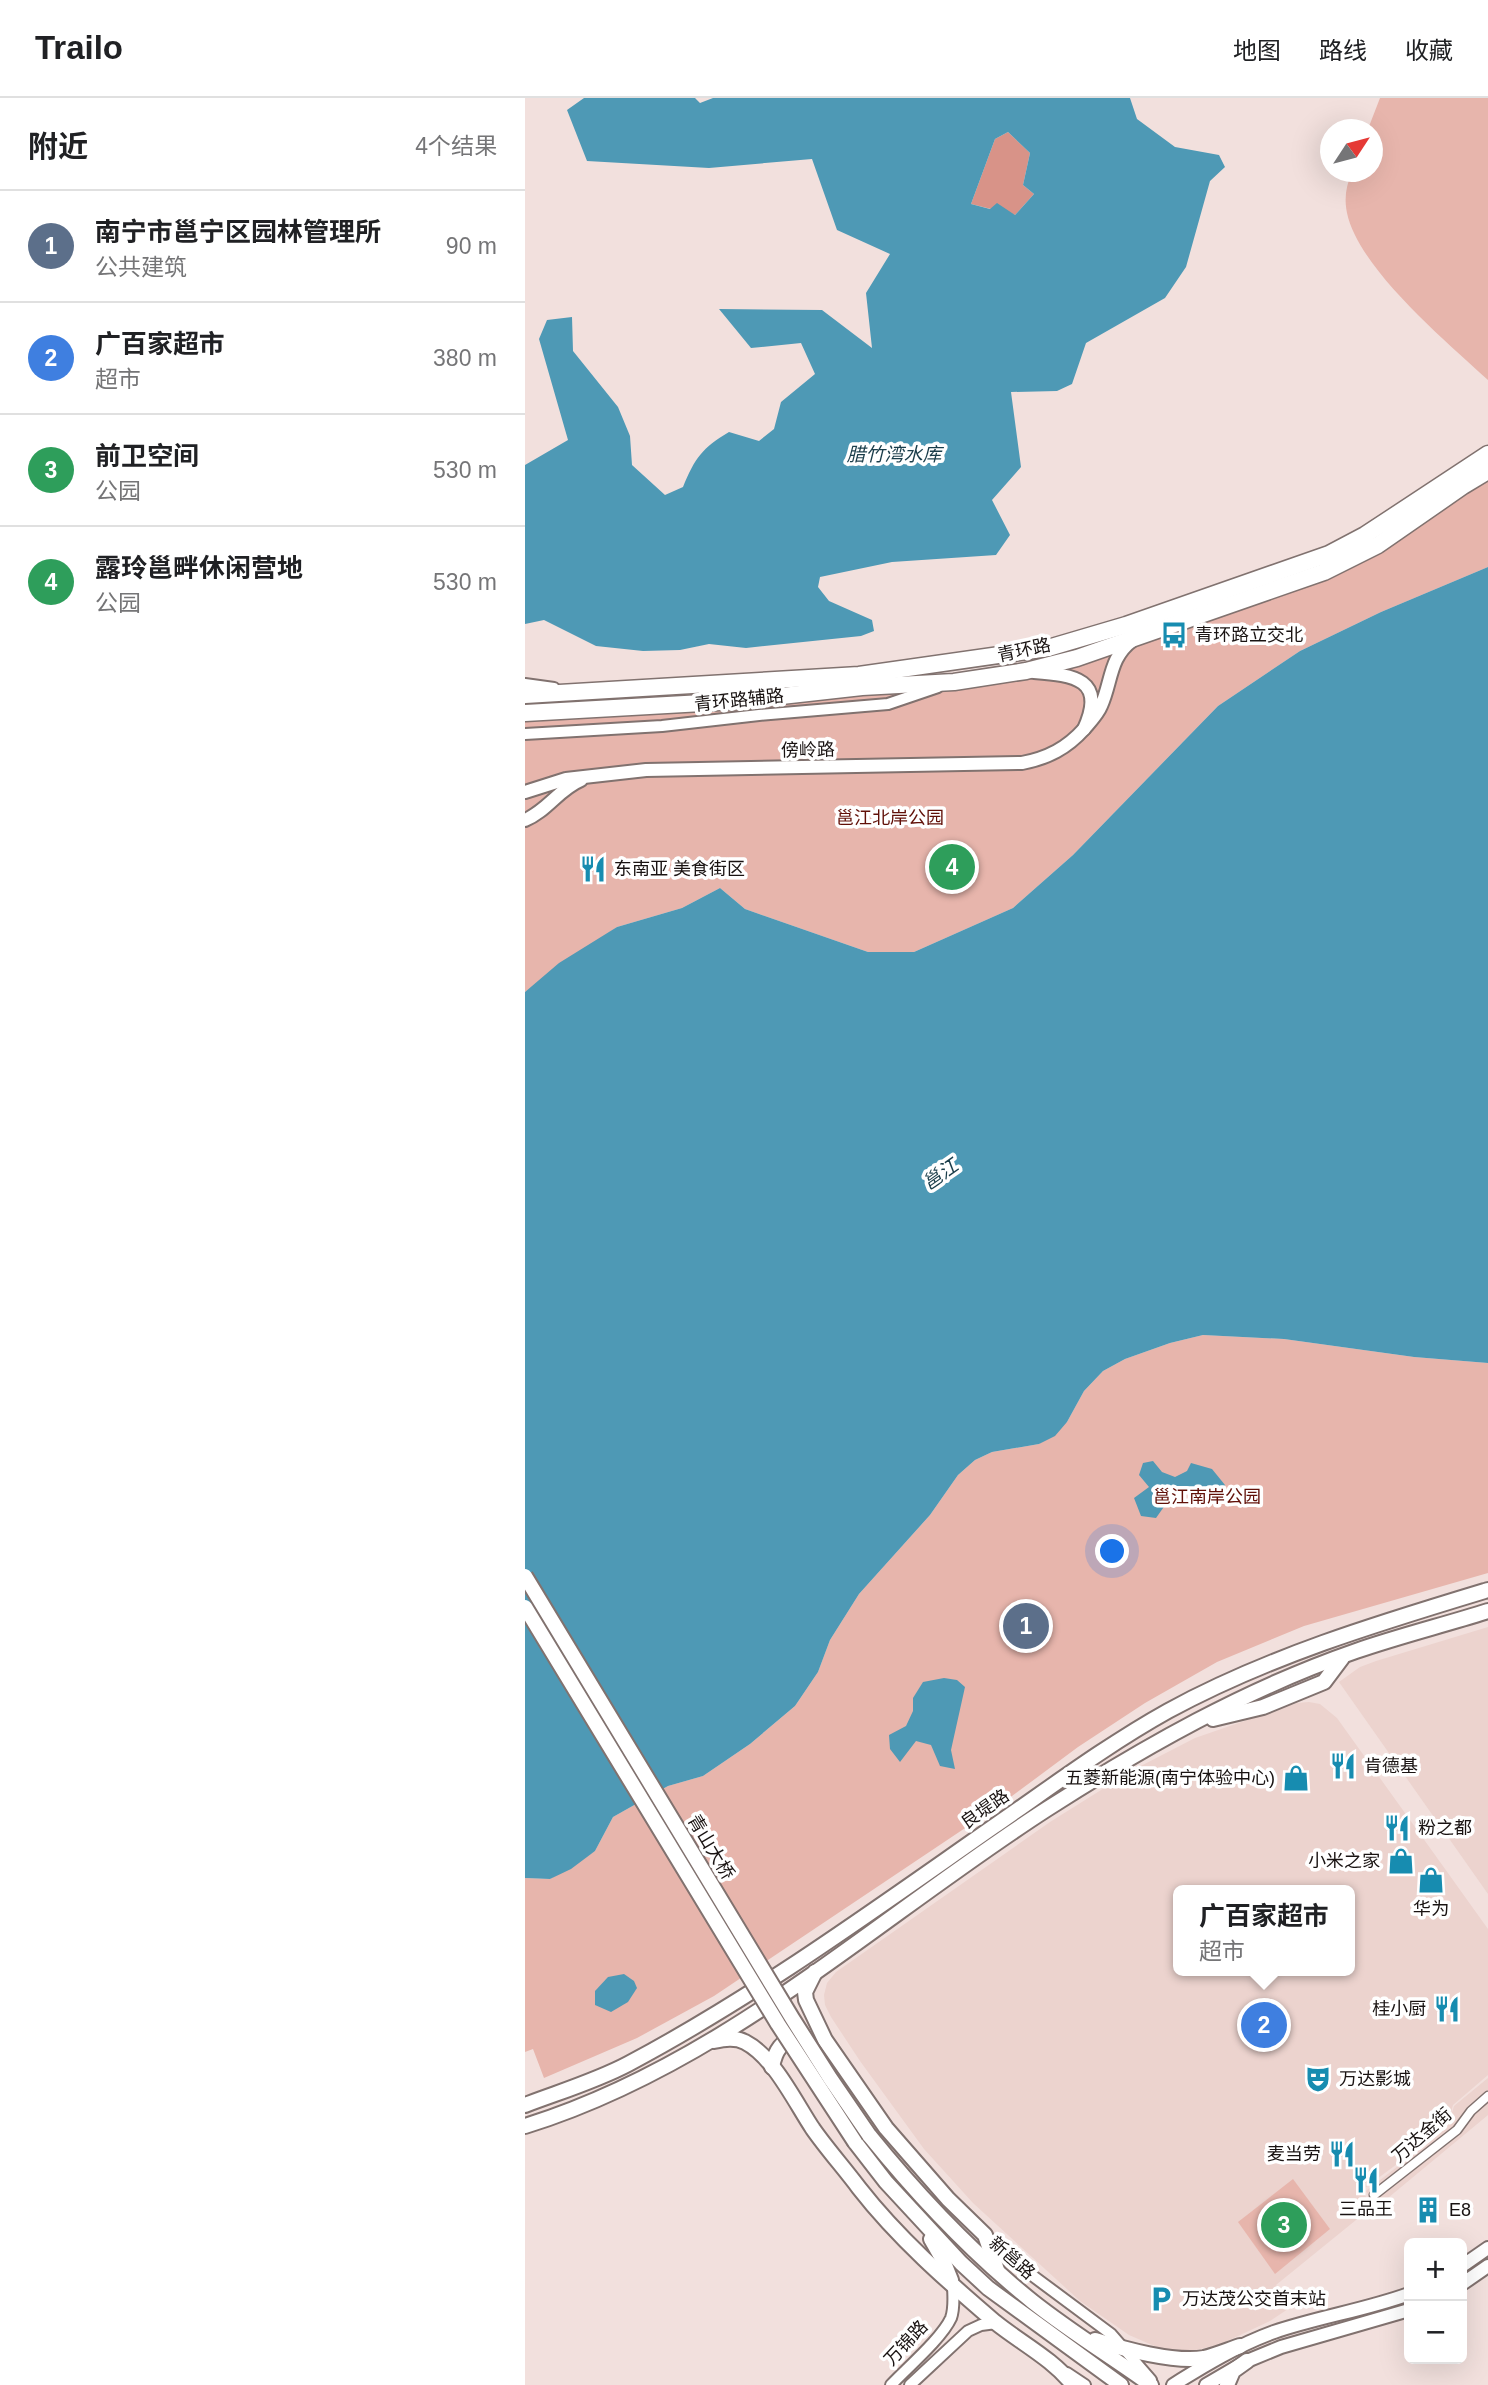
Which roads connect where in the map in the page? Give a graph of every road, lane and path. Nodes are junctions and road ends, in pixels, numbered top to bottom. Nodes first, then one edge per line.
1 (1488, 454) edge
2 (1488, 471) edge
3 (1138, 636) junction
4 (1026, 671) junction
5 (954, 682) junction
6 (525, 684) edge
7 (581, 691) junction
8 (525, 695) edge
9 (526, 723) edge
10 (1084, 729) junction
11 (591, 776) junction
12 (525, 792) edge
13 (525, 820) edge
14 (525, 1576) edge
15 (1488, 1590) edge
16 (525, 1607) edge
17 (1488, 1612) edge
18 (857, 1920) junction
19 (869, 1934) junction
20 (816, 1971) junction
21 (825, 2040) junction
22 (709, 2042) junction
23 (772, 2067) junction
24 (1488, 2096) edge
25 (525, 2105) edge
26 (525, 2126) edge
27 (869, 2135) joint
28 (855, 2142) joint
29 (1374, 2195) dead end
30 (920, 2219) junction
31 (945, 2222) junction
32 (985, 2235) junction
33 (1488, 2248) edge
34 (1467, 2263) edge
35 (1488, 2266) edge
36 (997, 2272) junction
37 (1467, 2281) edge
38 (953, 2284) junction
39 (1404, 2296) edge
40 (1404, 2311) edge
41 (996, 2323) junction
42 (1082, 2336) junction
43 (1240, 2346) junction
44 (1124, 2349) junction
45 (1247, 2361) junction
46 (1061, 2370) junction
47 (891, 2385) edge
48 (910, 2385) edge
49 (1073, 2385) edge
50 (1085, 2385) edge
51 (1121, 2385) edge
52 (1153, 2385) edge
53 (1174, 2385) edge
54 (1206, 2385) edge
55 (1227, 2385) edge

1 - 7 main road, 青环路
2 - 3 main road, 青环路
3 - 4 main road, 青环路
3 - 10 street, 傍岭路
4 - 5 main road, 青环路
4 - 10 street
5 - 9 main road, 青环路
5 - 9 street, 青环路辅路
6 - 7 street
7 - 8 main road, 青环路
10 - 11 street, 傍岭路
11 - 12 street, 傍岭路
11 - 13 street
14 - 27 main road, 青山大桥, bridge
15 - 18 main road, 良堤路
16 - 28 main road, 青山大桥, bridge
17 - 19 main road, 良堤路
18 - 19 main road
18 - 25 main road, 良堤路
19 - 20 main road, 良堤路
20 - 21 main road
20 - 22 main road, 良堤路
21 - 23 main road
21 - 32 main road
22 - 23 main road
22 - 26 main road, 良堤路
23 - 38 main road
24 - 29 street, 万达金街
27 - 31 main road, 新邕路
28 - 30 main road, 新邕路
30 - 38 main road
30 - 51 main road, 新邕路
31 - 32 main road
31 - 36 main road, 新邕路
32 - 36 main road
32 - 44 street
33 - 34 street
35 - 37 street
36 - 42 main road, 新邕路
38 - 41 main road
38 - 47 street, 万锦路
39 - 43 street
40 - 45 street
41 - 46 main road
41 - 48 street, 万锦路
42 - 44 main road
42 - 52 main road, 新邕路
43 - 44 main road
43 - 53 street
44 - 52 street
45 - 54 street
45 - 55 main road
46 - 49 main road
46 - 50 street

